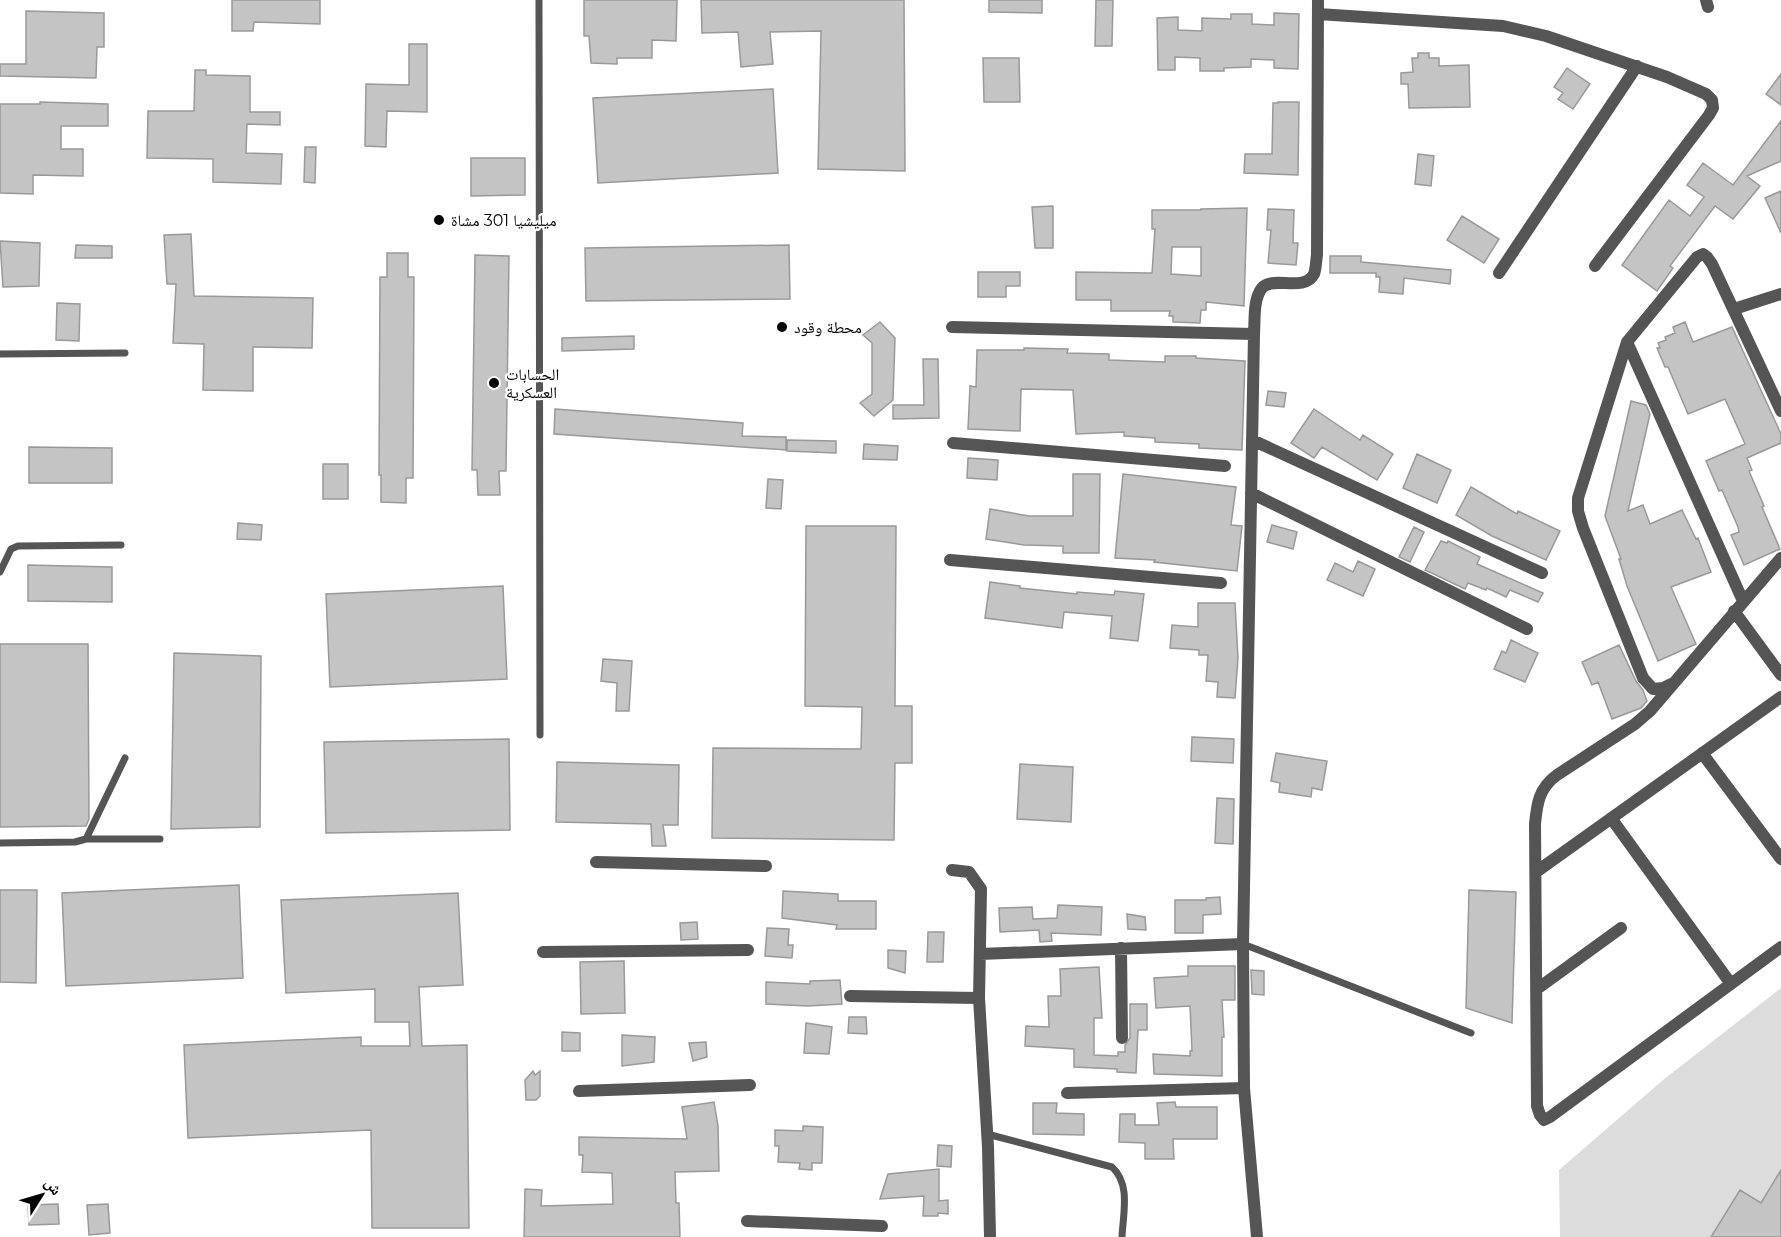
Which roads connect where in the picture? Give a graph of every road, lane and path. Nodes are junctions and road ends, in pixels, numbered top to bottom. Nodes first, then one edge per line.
1 (539, 0) edge
2 (1318, 0) edge
3 (1318, 14) junction
4 (1637, 66) junction
5 (1595, 266) dead end
6 (1499, 273) dead end
7 (1781, 294) edge
8 (1734, 309) junction
9 (952, 327) dead end
10 (1254, 334) junction
11 (1627, 342) junction
12 (124, 353) dead end
13 (0, 354) edge
14 (1781, 411) edge
15 (1252, 440) junction
16 (953, 443) dead end
17 (1225, 466) dead end
18 (1251, 493) junction
19 (121, 545) dead end
20 (1781, 558) edge
21 (951, 560) dead end
22 (0, 572) edge
23 (1542, 573) dead end
24 (1221, 583) dead end
25 (1743, 601) junction
26 (1734, 611) junction
27 (1527, 629) dead end
28 (1781, 675) edge
29 (1672, 683) junction
30 (1781, 697) edge
31 (540, 735) dead end
32 (1702, 753) junction
33 (125, 758) dead end
34 (1611, 818) junction
35 (86, 839) junction
36 (160, 839) dead end
37 (0, 843) edge
38 (1781, 859) edge
39 (596, 862) dead end
40 (766, 866) dead end
41 (952, 870) dead end
42 (1536, 872) junction
43 (1622, 928) dead end
44 (1243, 944) junction
45 (1781, 947) edge
46 (1121, 948) junction
47 (748, 950) dead end
48 (543, 952) dead end
49 (980, 954) junction
50 (1731, 984) junction
51 (1536, 989) junction
52 (850, 996) dead end
53 (979, 998) junction
54 (1471, 1033) dead end
55 (1122, 1038) dead end
56 (750, 1085) dead end
57 (1244, 1088) junction
58 (579, 1091) dead end
59 (1067, 1093) dead end
60 (987, 1134) junction
61 (747, 1221) dead end
62 (882, 1226) dead end
63 (990, 1237) edge
64 (1122, 1237) edge
65 (1257, 1237) edge

1 - 31 lane
2 - 3 street
3 - 4 street
3 - 10 street
4 - 5 street
4 - 6 street
7 - 8 street
8 - 11 street
8 - 14 street
9 - 10 street
10 - 15 street
11 - 25 street
11 - 29 street
12 - 13 lane
15 - 18 street
15 - 23 street
16 - 17 street
18 - 27 street
18 - 44 street
19 - 22 lane
20 - 25 street
21 - 24 street
25 - 26 street
26 - 28 street
26 - 29 street
29 - 42 street
30 - 32 street
32 - 34 street
32 - 38 street
33 - 35 lane
34 - 42 street
34 - 50 street
35 - 36 lane
35 - 37 lane
39 - 40 street
41 - 49 street
42 - 51 street
43 - 51 street
44 - 46 street
44 - 54 lane
44 - 57 street
45 - 50 street
46 - 49 street
46 - 55 street
47 - 48 street
49 - 53 street
50 - 51 street
52 - 53 street
53 - 60 street
56 - 58 street
57 - 59 street
57 - 65 street
60 - 63 street
60 - 64 lane
61 - 62 street

